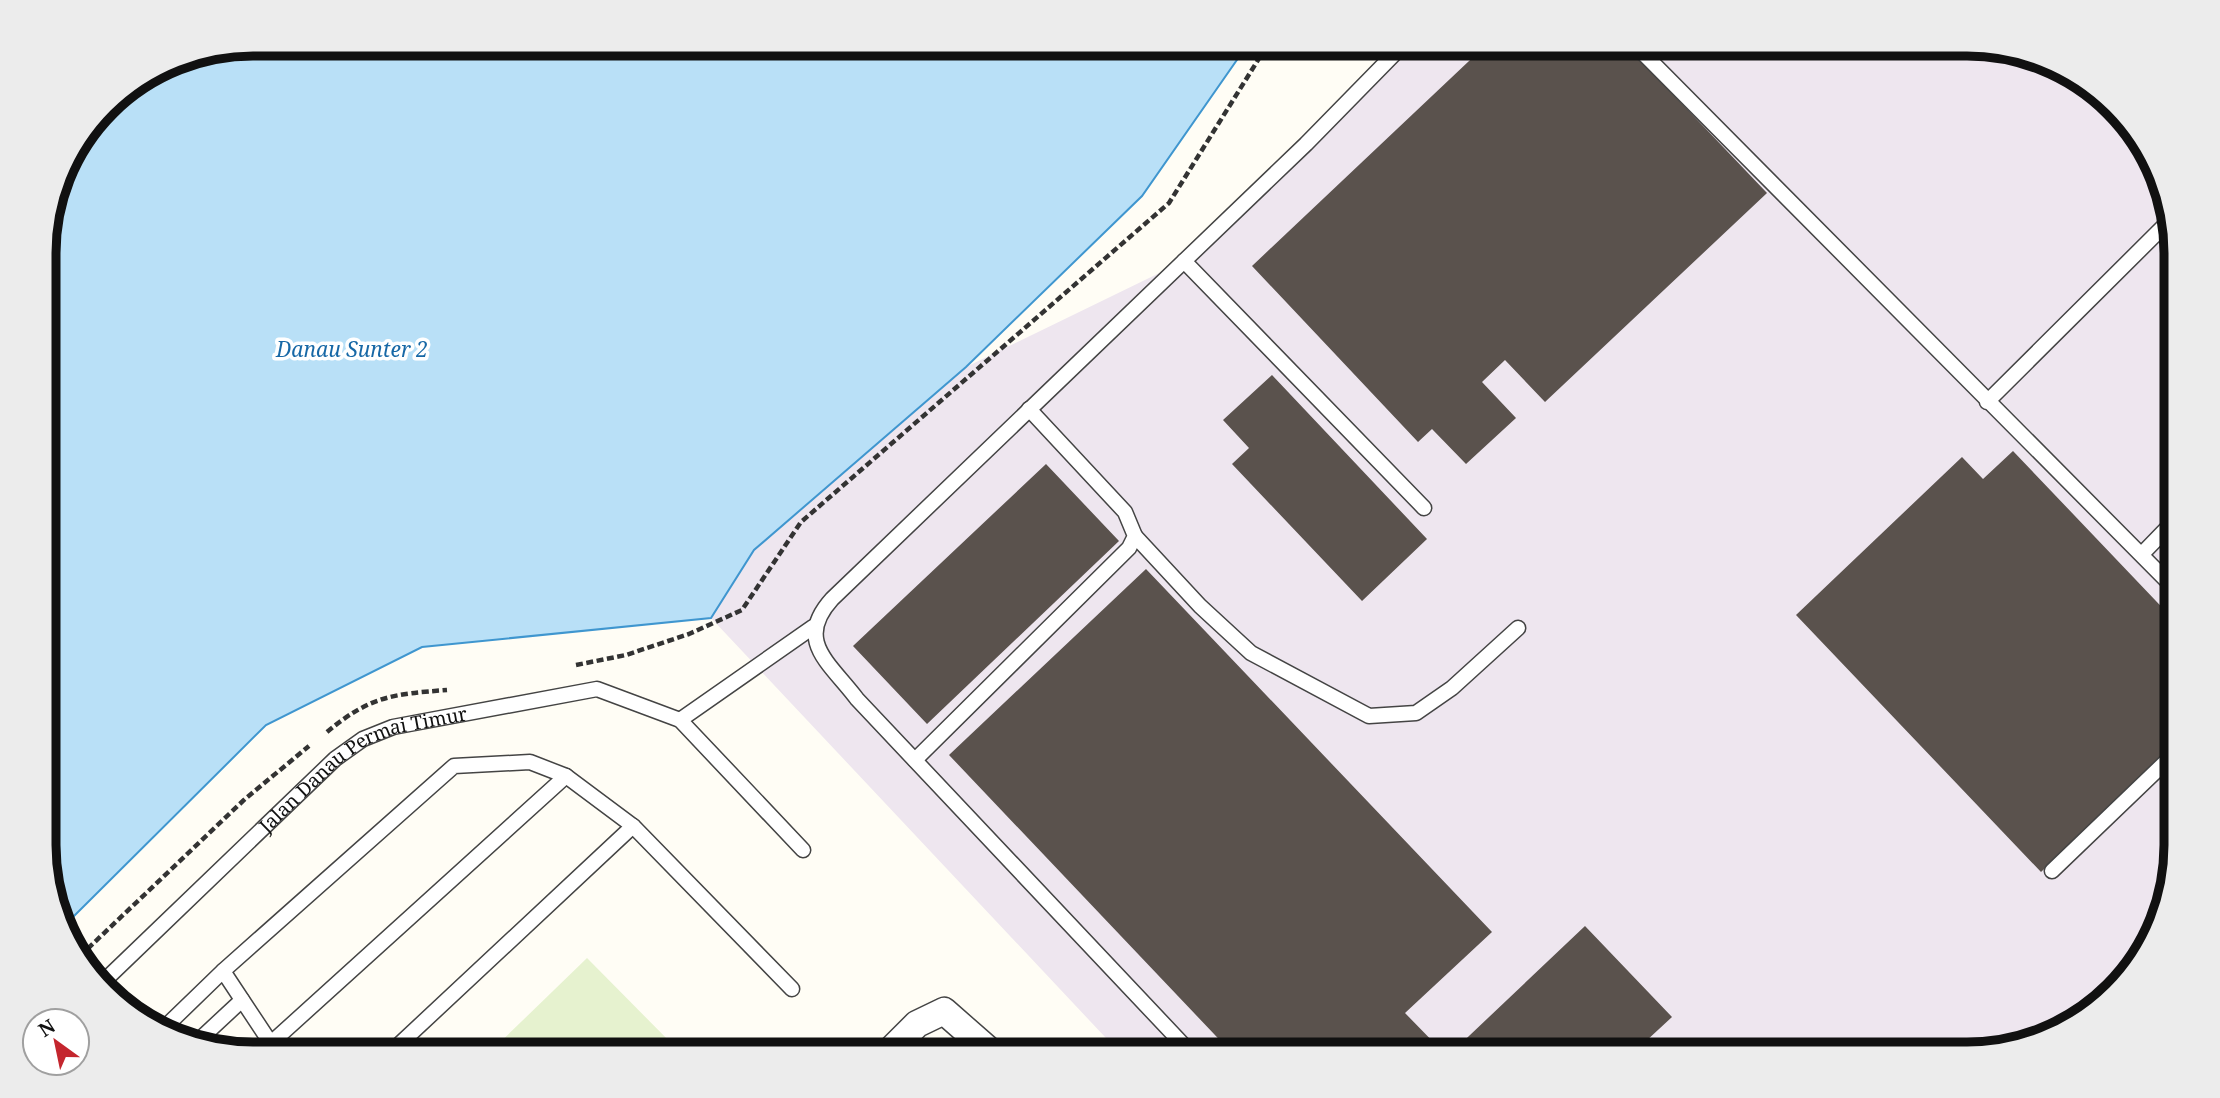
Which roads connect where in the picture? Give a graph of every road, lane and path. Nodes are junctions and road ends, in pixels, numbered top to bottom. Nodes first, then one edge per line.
1 (1260, 56) edge
2 (1392, 56) edge
3 (1646, 56) edge
4 (2162, 228) edge
5 (1184, 261) junction
6 (1987, 402) junction
7 (1029, 409) junction
8 (1424, 509) dead end
9 (2164, 531) edge
10 (1135, 536) junction
11 (2142, 554) junction
12 (2164, 577) edge
13 (813, 627) junction
14 (1518, 628) dead end
15 (573, 666) dead end
16 (456, 689) dead end
17 (680, 720) junction
18 (325, 733) dead end
19 (315, 741) dead end
20 (915, 760) junction
21 (2164, 764) edge
22 (566, 776) junction
23 (633, 826) junction
24 (803, 850) dead end
25 (2052, 871) dead end
26 (87, 950) edge
27 (223, 971) junction
28 (108, 978) edge
29 (792, 989) dead end
30 (242, 1000) junction
31 (169, 1023) edge
32 (204, 1035) edge
33 (270, 1042) joint
34 (402, 1042) edge
35 (899, 1042) edge
36 (980, 1042) edge
37 (1181, 1042) edge

1 - 15 path
2 - 5 lane
3 - 6 lane
4 - 6 lane
5 - 7 lane
5 - 8 lane
6 - 11 lane
7 - 10 lane
7 - 13 lane
9 - 11 lane
10 - 14 lane
10 - 20 lane
11 - 12 lane
13 - 17 lane
13 - 20 lane
16 - 18 path
17 - 24 lane
17 - 28 lane, Jalan Danau Permai Timur
19 - 26 path
20 - 37 lane
21 - 25 lane
22 - 23 lane, Jalan Danau Permai Timur
22 - 27 lane, Jalan Danau Permai Timur
22 - 33 lane
23 - 29 lane, Jalan Danau Permai Timur
23 - 34 lane
27 - 30 lane
27 - 31 lane
30 - 32 lane
30 - 33 lane
35 - 36 street

